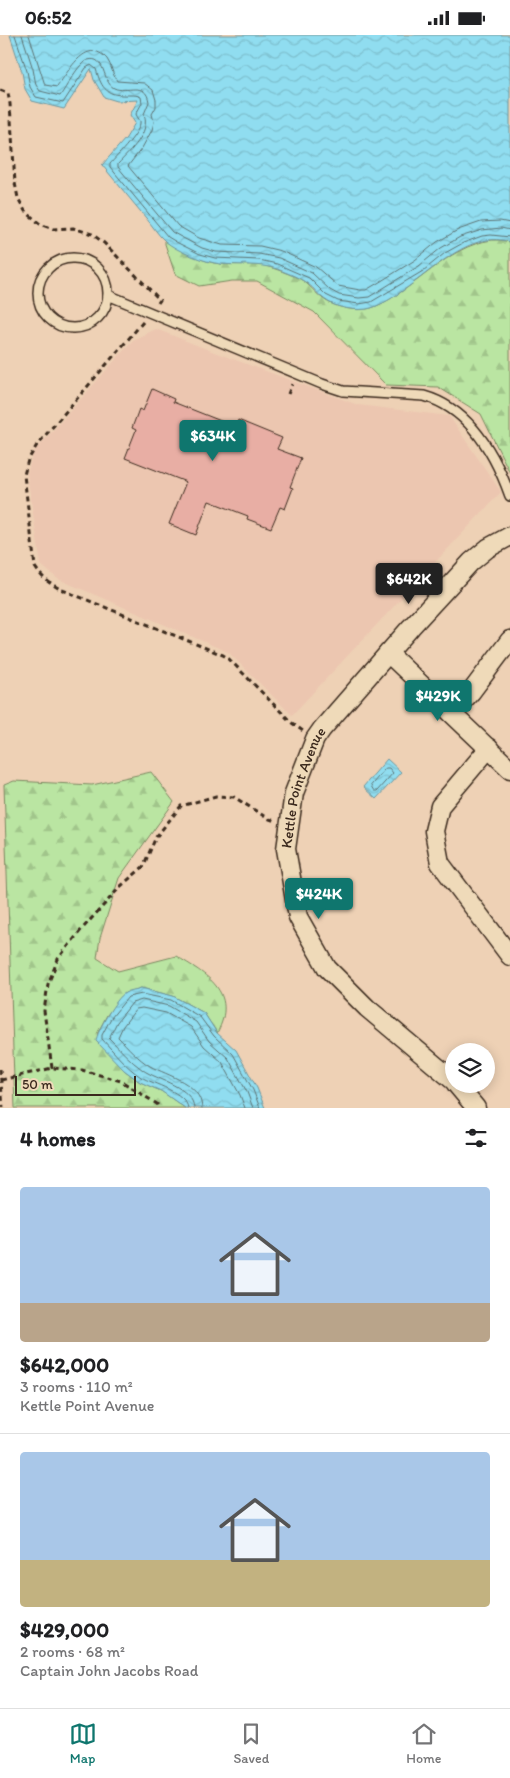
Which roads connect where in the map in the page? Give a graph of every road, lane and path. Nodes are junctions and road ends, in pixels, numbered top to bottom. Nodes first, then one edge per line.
1 (0, 90) edge
2 (108, 295) junction
3 (151, 313) junction
4 (292, 385) dead end
5 (288, 394) dead end
6 (510, 496) edge
7 (510, 536) edge
8 (510, 640) edge
9 (388, 653) junction
10 (452, 713) junction
11 (315, 739) junction
12 (489, 748) junction
13 (510, 769) edge
14 (289, 826) junction
15 (510, 955) edge
16 (52, 1068) junction
17 (0, 1069) edge
18 (445, 1074) edge
19 (1, 1080) edge
20 (463, 1093) edge
21 (3, 1108) edge
22 (160, 1108) edge
23 (476, 1108) edge

1 - 3 path
2 - 2 lane
2 - 3 lane
3 - 6 lane
3 - 11 path
4 - 5 path
7 - 9 street, Kettle Point Avenue
8 - 10 street
9 - 10 street
9 - 11 street, Kettle Point Avenue
10 - 12 street
11 - 14 street, Kettle Point Avenue
12 - 13 street
12 - 15 street
14 - 16 path
14 - 18 street, Kettle Point Avenue
16 - 19 path
16 - 22 path
17 - 19 path
19 - 21 path
20 - 23 street, Kettle Point Avenue

